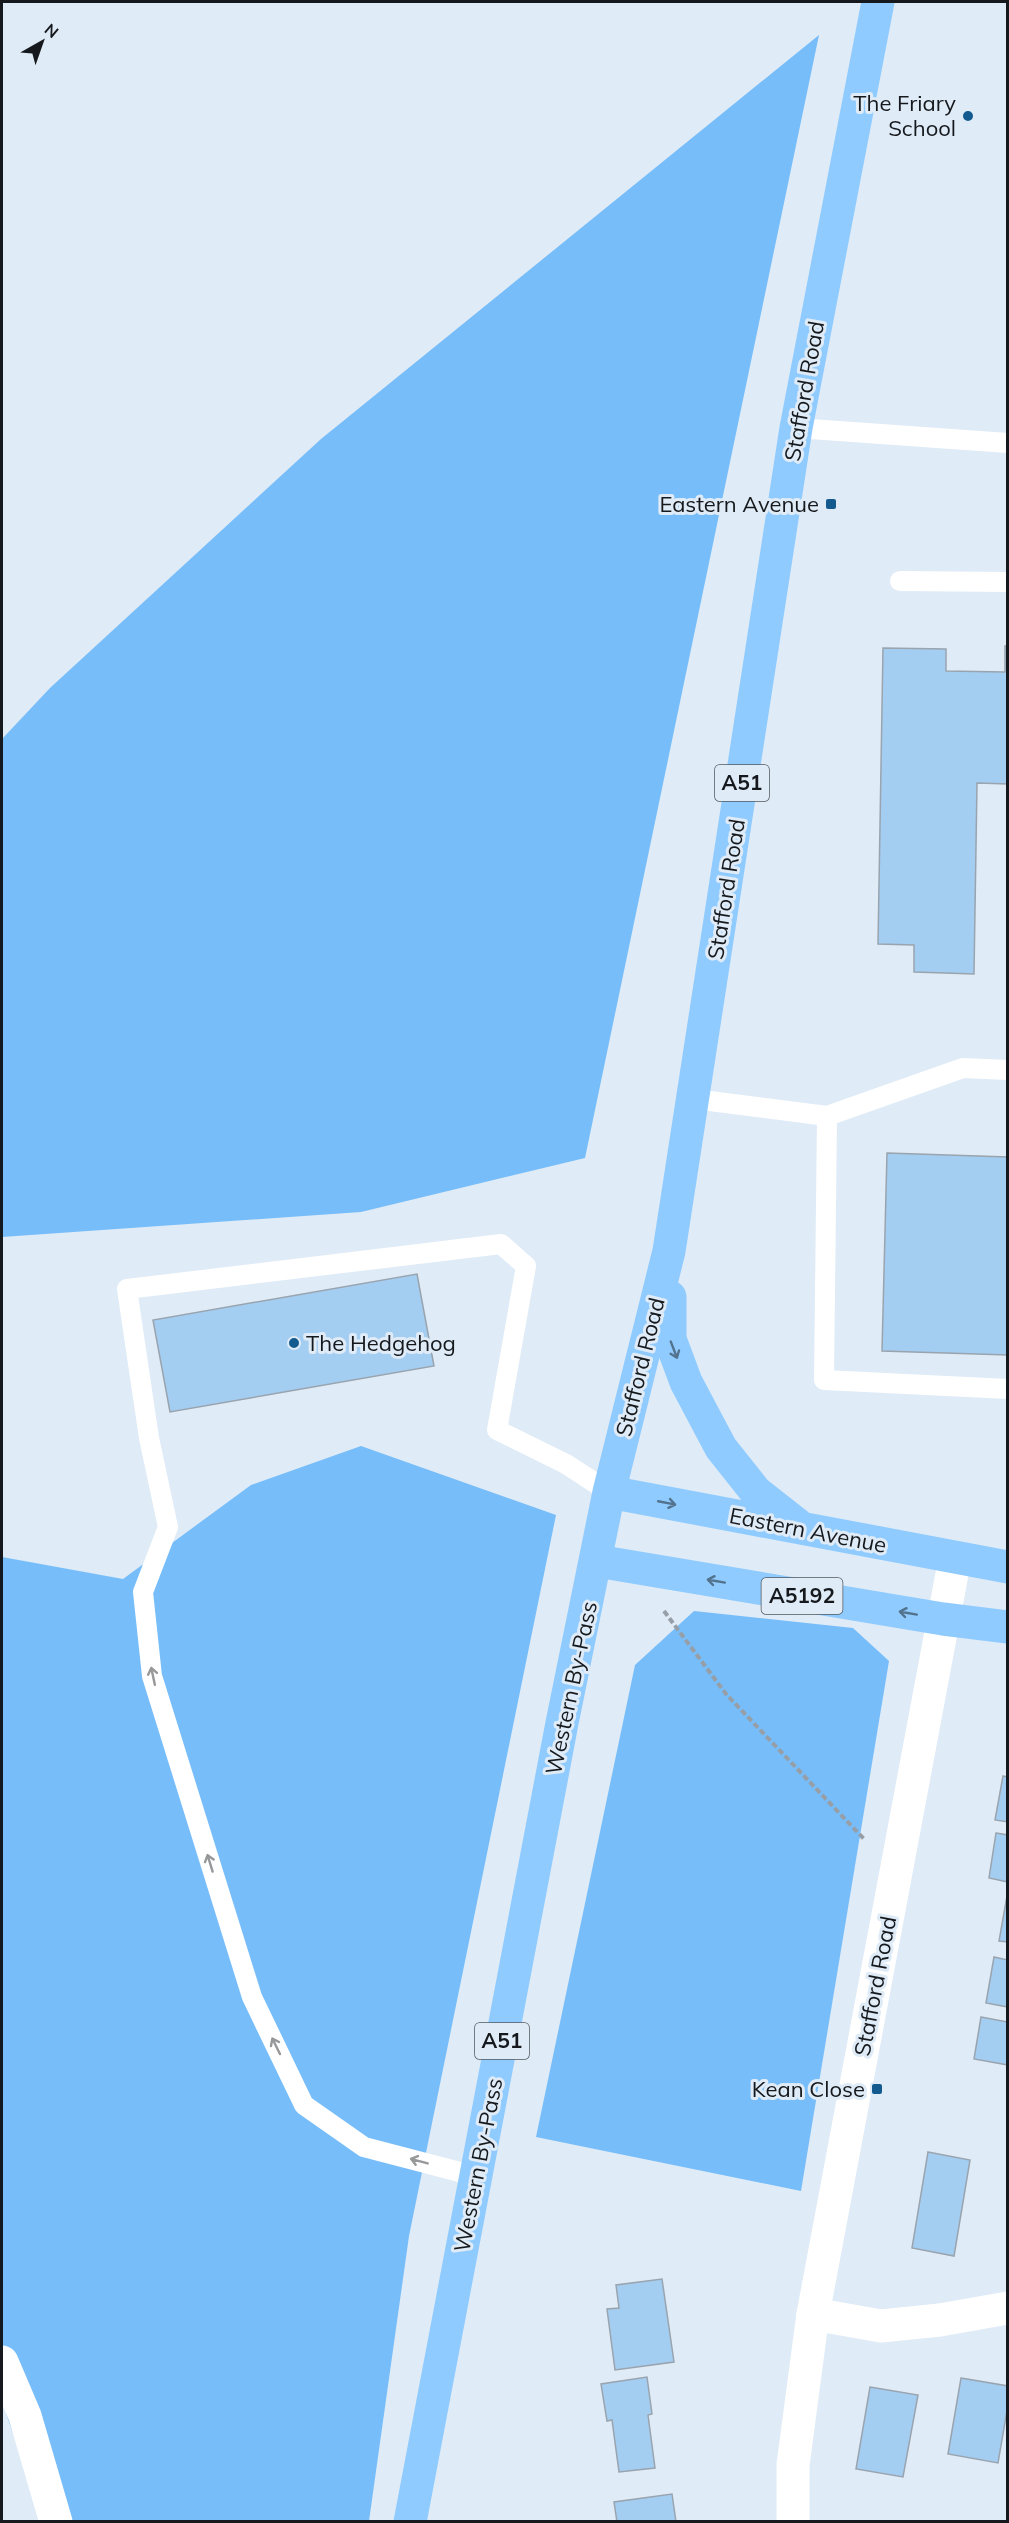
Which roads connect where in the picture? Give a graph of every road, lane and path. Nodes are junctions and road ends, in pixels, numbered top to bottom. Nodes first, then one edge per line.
1 (878, 2) edge
2 (796, 428) junction
3 (1008, 443) edge
4 (900, 581) dead end
5 (1008, 582) edge
6 (1008, 1070) edge
7 (694, 1099) junction
8 (827, 1116) junction
9 (669, 1251) junction
10 (1008, 1389) edge
11 (609, 1492) junction
12 (805, 1529) junction
13 (954, 1558) junction
14 (597, 1561) junction
15 (1008, 1567) edge
16 (654, 1608) dead end
17 (943, 1619) junction
18 (1008, 1627) edge
19 (895, 1878) junction
20 (475, 2176) junction
21 (1008, 2308) edge
22 (813, 2314) junction
23 (2, 2362) edge
24 (56, 2522) edge
25 (410, 2522) edge
26 (793, 2522) edge

1 - 2 highway, Stafford Road / A51
2 - 3 lane
2 - 7 highway, Stafford Road / A51
4 - 5 lane
6 - 8 lane
7 - 8 lane
7 - 9 highway, Stafford Road / A51
8 - 10 lane
9 - 11 highway, Stafford Road / A51
9 -> 12 highway
11 -> 12 highway, Eastern Avenue
11 - 14 highway, Stafford Road / A51
20 -> 11 lane
12 - 13 highway, Eastern Avenue
13 - 15 highway, Eastern Avenue
13 - 17 street, Stafford Road
17 -> 14 highway, A5192
14 - 20 highway, Western By-Pass / A51
16 - 19 path
17 - 18 highway, A5192
17 - 19 street, Stafford Road
19 - 22 street, Stafford Road
20 - 25 highway, Western By-Pass / A51
21 - 22 street
22 - 26 street, Stafford Road
23 - 24 street

